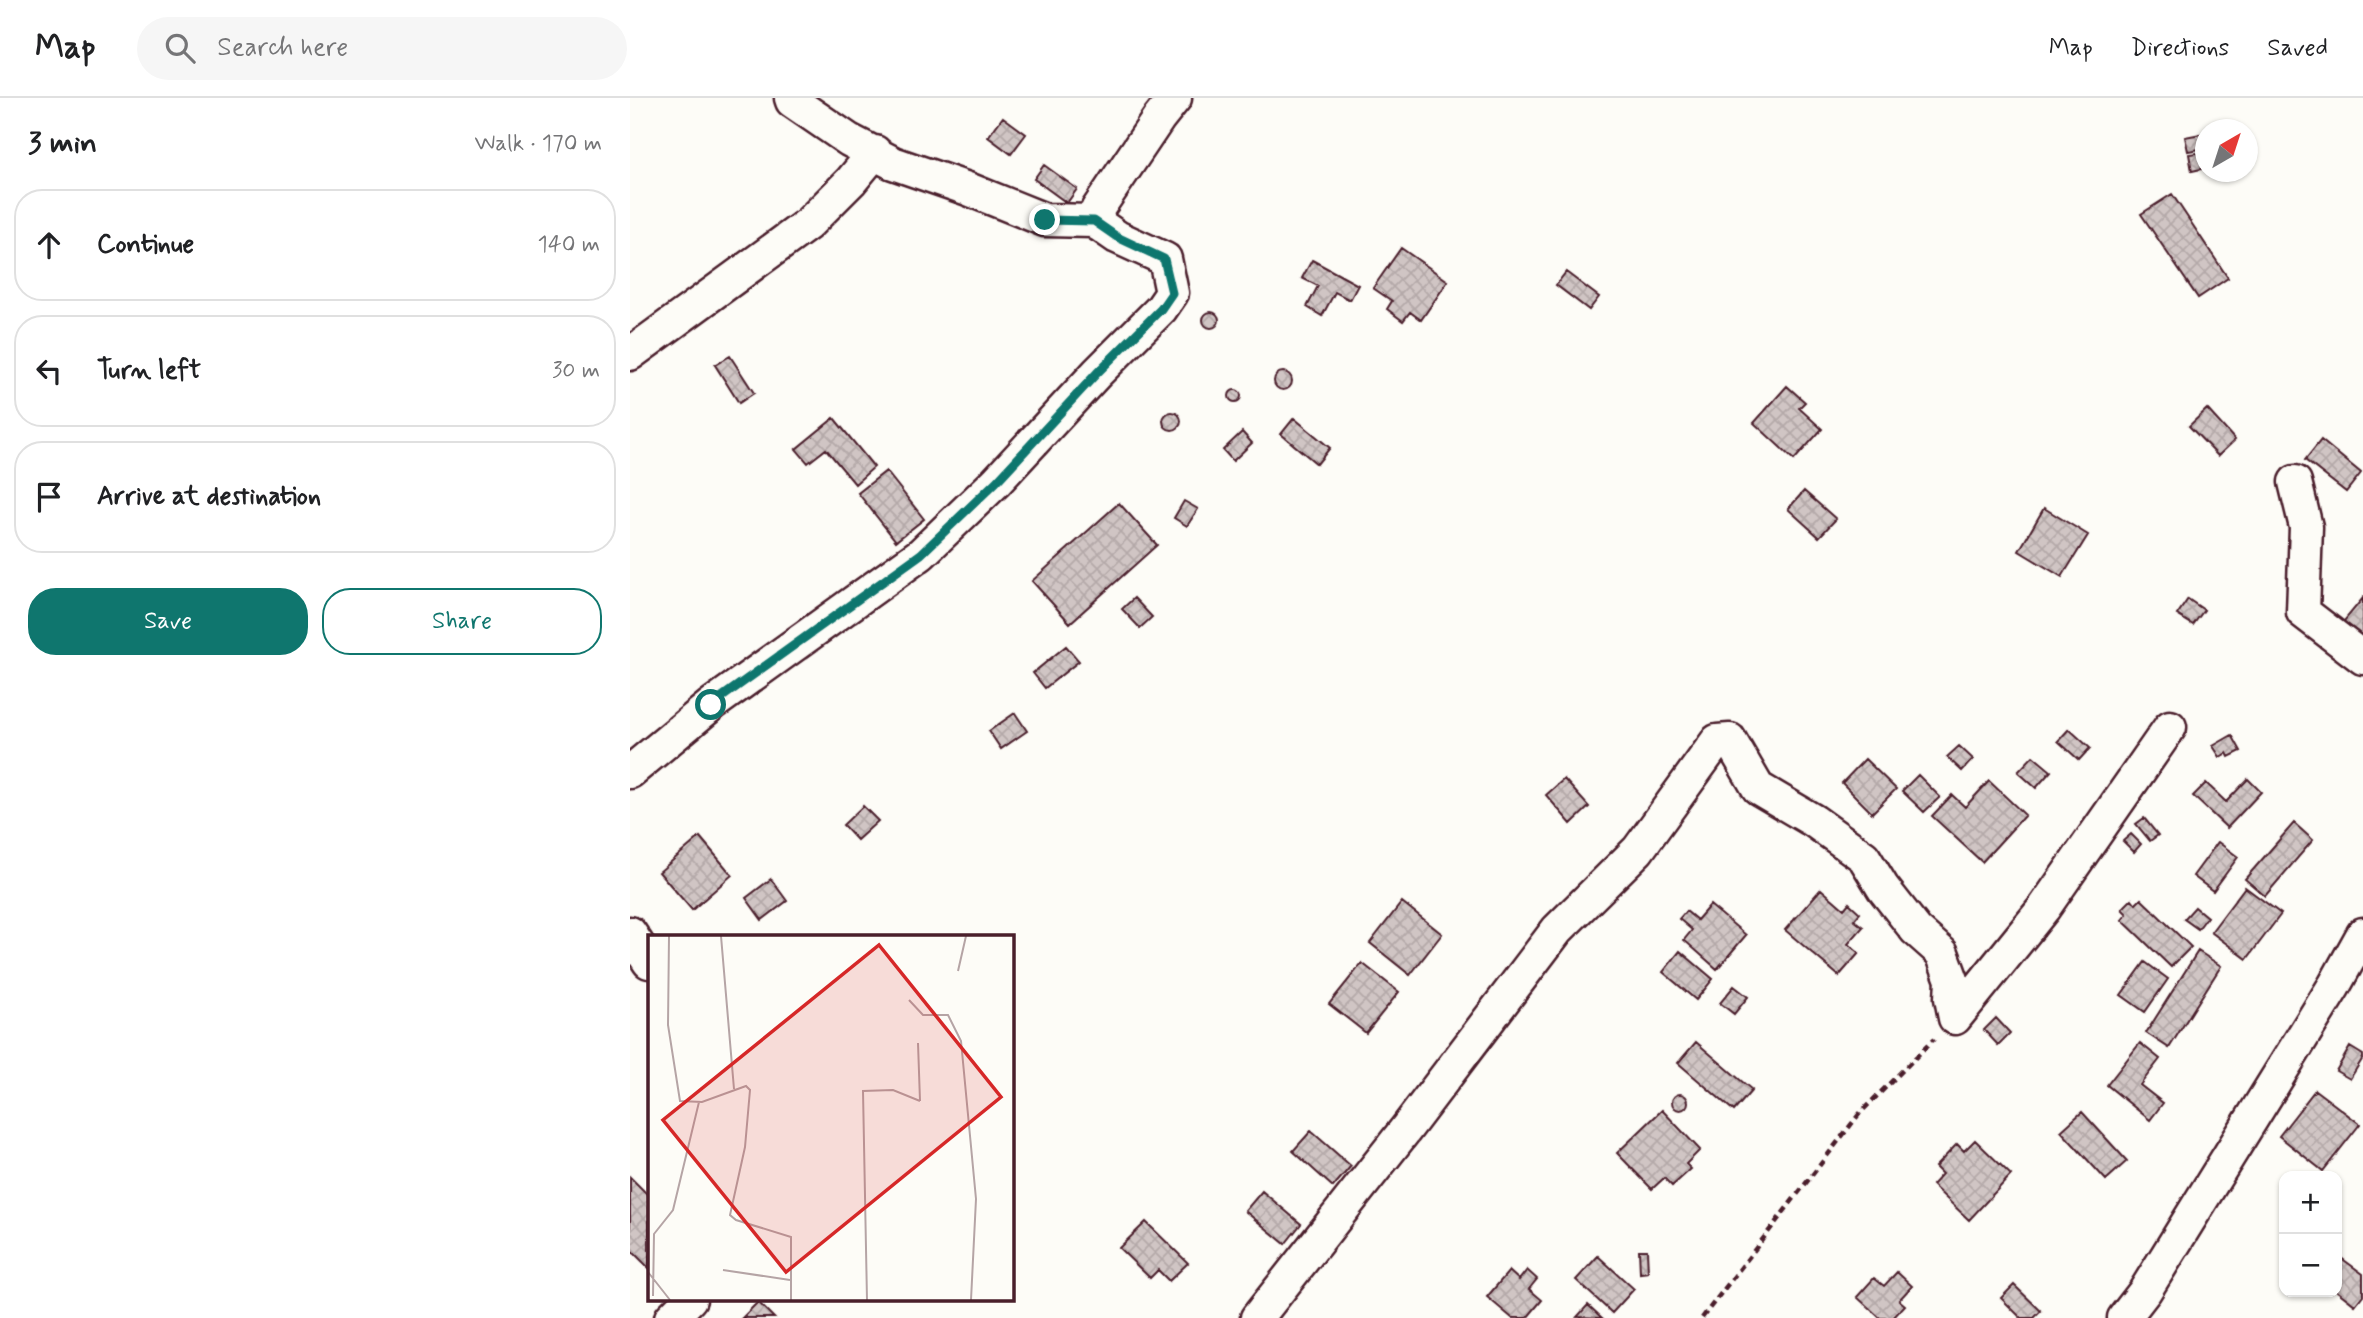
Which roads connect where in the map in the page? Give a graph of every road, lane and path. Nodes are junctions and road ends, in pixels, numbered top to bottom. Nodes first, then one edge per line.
1 (791, 98) edge
2 (1175, 98) edge
3 (862, 146) junction
4 (1099, 225) junction
5 (630, 354) edge
6 (2295, 482) dead end
7 (2363, 658) edge
8 (2171, 727) dead end
9 (630, 772) edge
10 (630, 933) edge
11 (2363, 934) edge
12 (648, 960) edge
13 (1955, 1018) junction
14 (689, 1300) edge
15 (671, 1318) edge
16 (1257, 1318) edge
17 (1702, 1318) edge
18 (2124, 1318) edge

1 - 3 street
2 - 4 street
3 - 4 street
3 - 5 street
4 - 9 street
6 - 7 street
8 - 13 street
10 - 12 street
11 - 18 street
13 - 16 street
13 - 17 path
14 - 15 street

